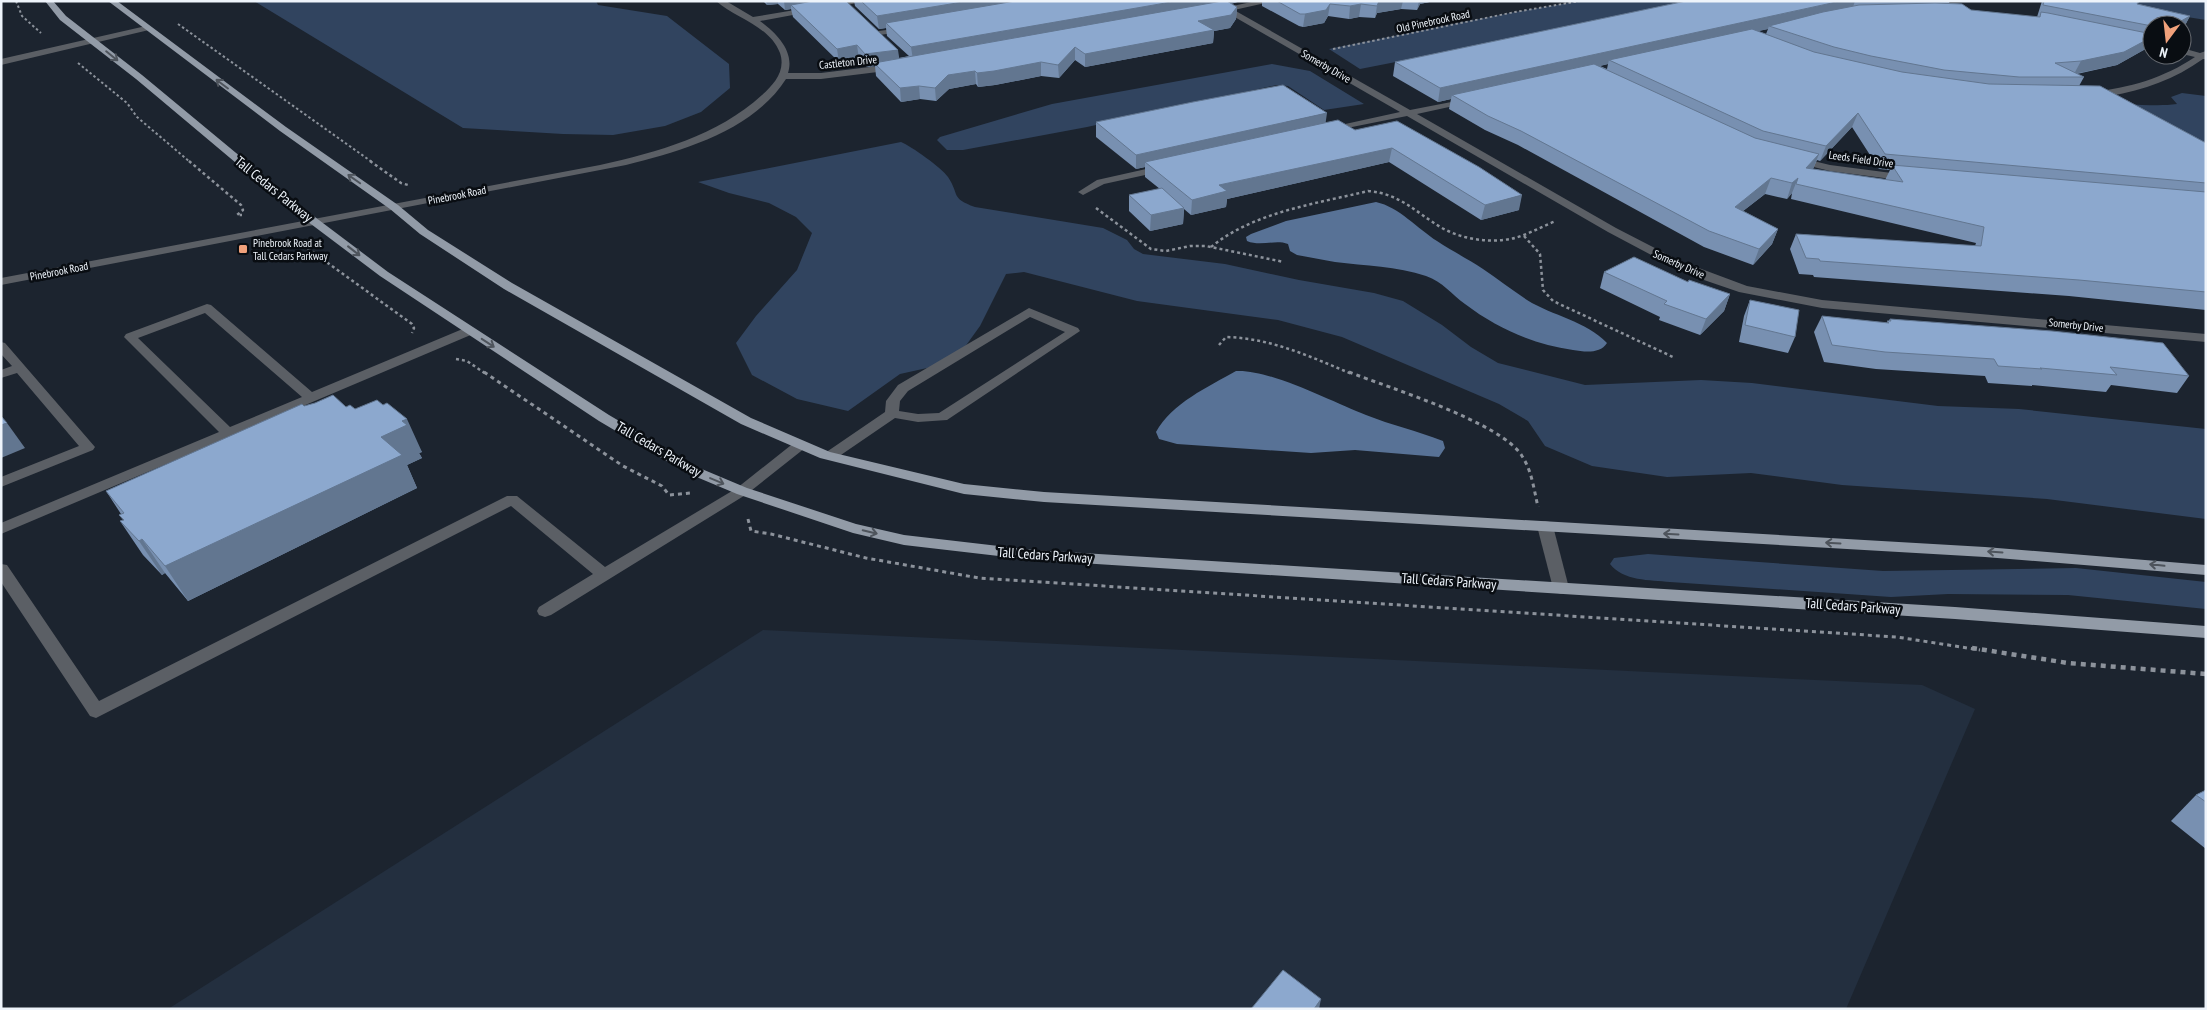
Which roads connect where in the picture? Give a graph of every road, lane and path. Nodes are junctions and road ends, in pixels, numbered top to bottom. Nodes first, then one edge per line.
1 (16, 1) edge
2 (50, 1) edge
3 (112, 1) edge
4 (720, 1) edge
5 (864, 1) edge
6 (1270, 1) edge
7 (1580, 1) edge
8 (830, 4) edge
9 (846, 4) junction
10 (1212, 6) edge
11 (1226, 9) junction
12 (853, 10) edge
13 (752, 20) junction
14 (172, 21) dead end
15 (918, 27) edge
16 (146, 28) junction
17 (879, 34) edge
18 (46, 37) dead end
19 (94, 40) junction
20 (1329, 49) dead end
21 (2204, 55) edge
22 (1, 62) edge
23 (78, 63) dead end
24 (902, 66) edge
25 (784, 76) junction
26 (2082, 95) edge
27 (1480, 97) edge
28 (1409, 113) junction
29 (1316, 134) edge
30 (1782, 156) edge
31 (1170, 166) edge
32 (1919, 179) edge
33 (413, 186) dead end
34 (1082, 192) dead end
35 (394, 207) junction
36 (1096, 208) dead end
37 (1583, 214) junction
38 (242, 215) dead end
39 (315, 222) junction
40 (1524, 235) junction
41 (289, 245) dead end
42 (1211, 247) junction
43 (1284, 262) dead end
44 (1, 282) edge
45 (469, 331) junction
46 (418, 333) dead end
47 (2205, 339) edge
48 (1219, 345) dead end
49 (1, 346) edge
50 (458, 355) dead end
51 (1673, 357) dead end
52 (20, 368) junction
53 (1, 374) edge
54 (311, 398) junction
55 (892, 414) junction
56 (228, 433) junction
57 (800, 445) junction
58 (830, 456) junction
59 (1, 482) edge
60 (742, 492) junction
61 (690, 493) dead end
62 (748, 519) dead end
63 (1546, 526) junction
64 (1, 529) edge
65 (1, 569) edge
66 (2206, 570) edge
67 (604, 575) junction
68 (1561, 588) junction
69 (545, 611) dead end
70 (2206, 632) edge
71 (2206, 674) edge

1 - 18 path
2 - 19 main road, Tall Cedars Parkway
3 - 16 main road
4 - 13 street
5 - 9 street
6 - 11 street
7 - 20 path, Old Pinebrook Road
8 - 9 street
8 - 13 street
9 - 12 street
10 - 11 street, Somerby Drive
11 - 28 street, Somerby Drive
13 - 25 street
14 - 33 path
15 - 17 street
16 - 19 street
35 -> 16 main road
19 - 22 street
19 -> 39 main road, Tall Cedars Parkway
21 - 26 street
23 - 38 path
24 - 25 street, Castleton Drive
25 - 35 street, Pinebrook Road
27 - 28 street
28 - 29 street
28 - 37 street, Somerby Drive
30 - 32 street, Leeds Field Drive
31 - 34 street
35 - 39 street, Pinebrook Road
35 - 57 main road
36 - 42 path
37 - 40 path
37 - 47 street, Somerby Drive
39 - 44 street, Pinebrook Road
39 -> 45 main road, Tall Cedars Parkway
40 - 42 path
40 - 51 path
41 - 46 path
42 - 43 path
45 - 54 street
45 -> 60 main road, Tall Cedars Parkway
48 - 63 path
49 - 52 street
50 - 61 path
52 - 53 street
52 - 59 street
54 - 56 street
54 - 56 street
55 - 55 street
55 - 58 street
56 - 64 street
57 - 58 main road
57 - 60 street
58 - 63 main road
60 - 67 street
60 -> 68 main road, Tall Cedars Parkway
62 - 71 path
66 -> 63 main road
63 - 68 street
65 - 67 street
67 - 69 street
68 - 70 main road, Tall Cedars Parkway

